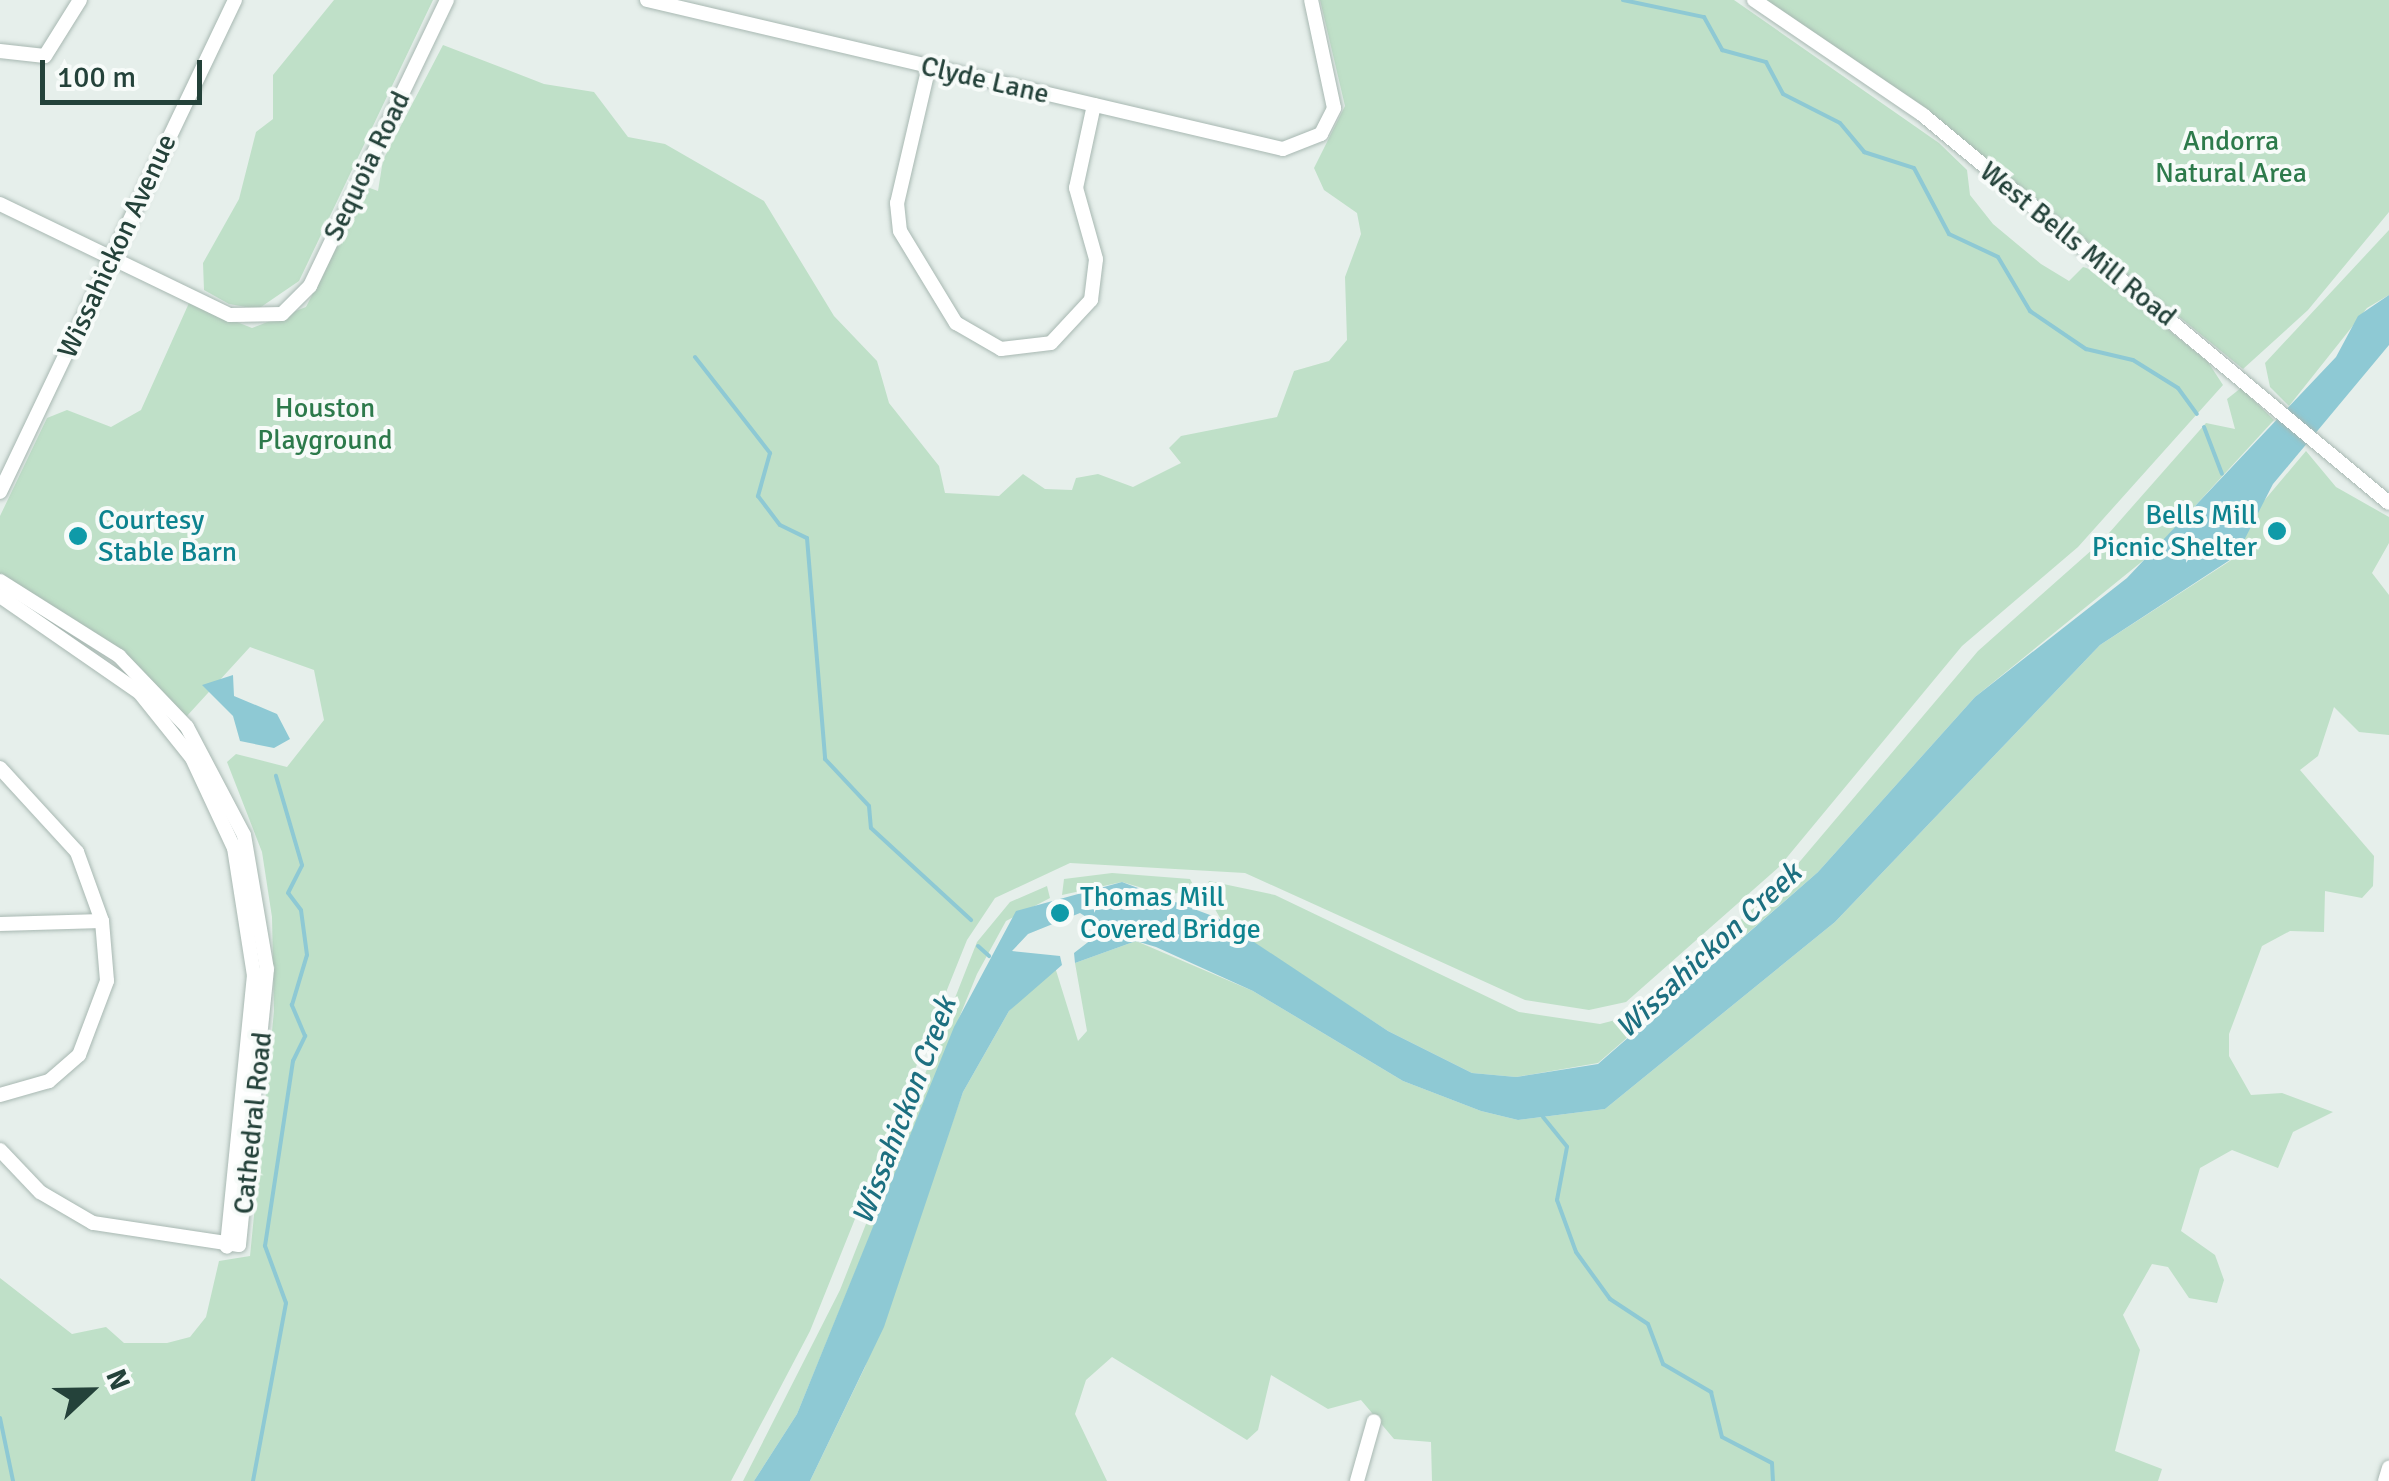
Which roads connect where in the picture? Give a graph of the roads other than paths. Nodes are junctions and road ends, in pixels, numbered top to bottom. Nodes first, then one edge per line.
1 (80, 0) edge
2 (235, 0) edge
3 (446, 0) edge
4 (647, 0) edge
5 (1311, 0) edge
6 (1754, 0) edge
7 (0, 51) edge
8 (928, 66) junction
9 (1094, 106) junction
10 (0, 204) edge
11 (112, 258) junction
12 (0, 492) edge
13 (2389, 504) edge
14 (0, 581) edge
15 (0, 596) edge
16 (0, 768) edge
17 (102, 921) junction
18 (0, 924) edge
19 (0, 1095) edge
20 (0, 1150) edge
21 (227, 1247) junction
22 (1374, 1420) dead end
23 (2389, 1468) edge
24 (1358, 1481) edge
25 (2385, 1481) edge

1 - 7 street
2 - 11 street, Wissahickon Avenue
3 - 11 street, Sequoia Road
4 - 8 street, Clyde Lane
5 - 9 street, Clyde Lane
6 - 13 street, West Bells Mill Road
8 - 9 street, Clyde Lane
8 - 9 street
10 - 11 street
11 - 12 street, Wissahickon Avenue
14 - 21 street, Cathedral Road
15 - 21 street, Cathedral Road
16 - 17 street
17 - 18 street
17 - 19 street
20 - 21 street
22 - 24 street
23 - 25 street

